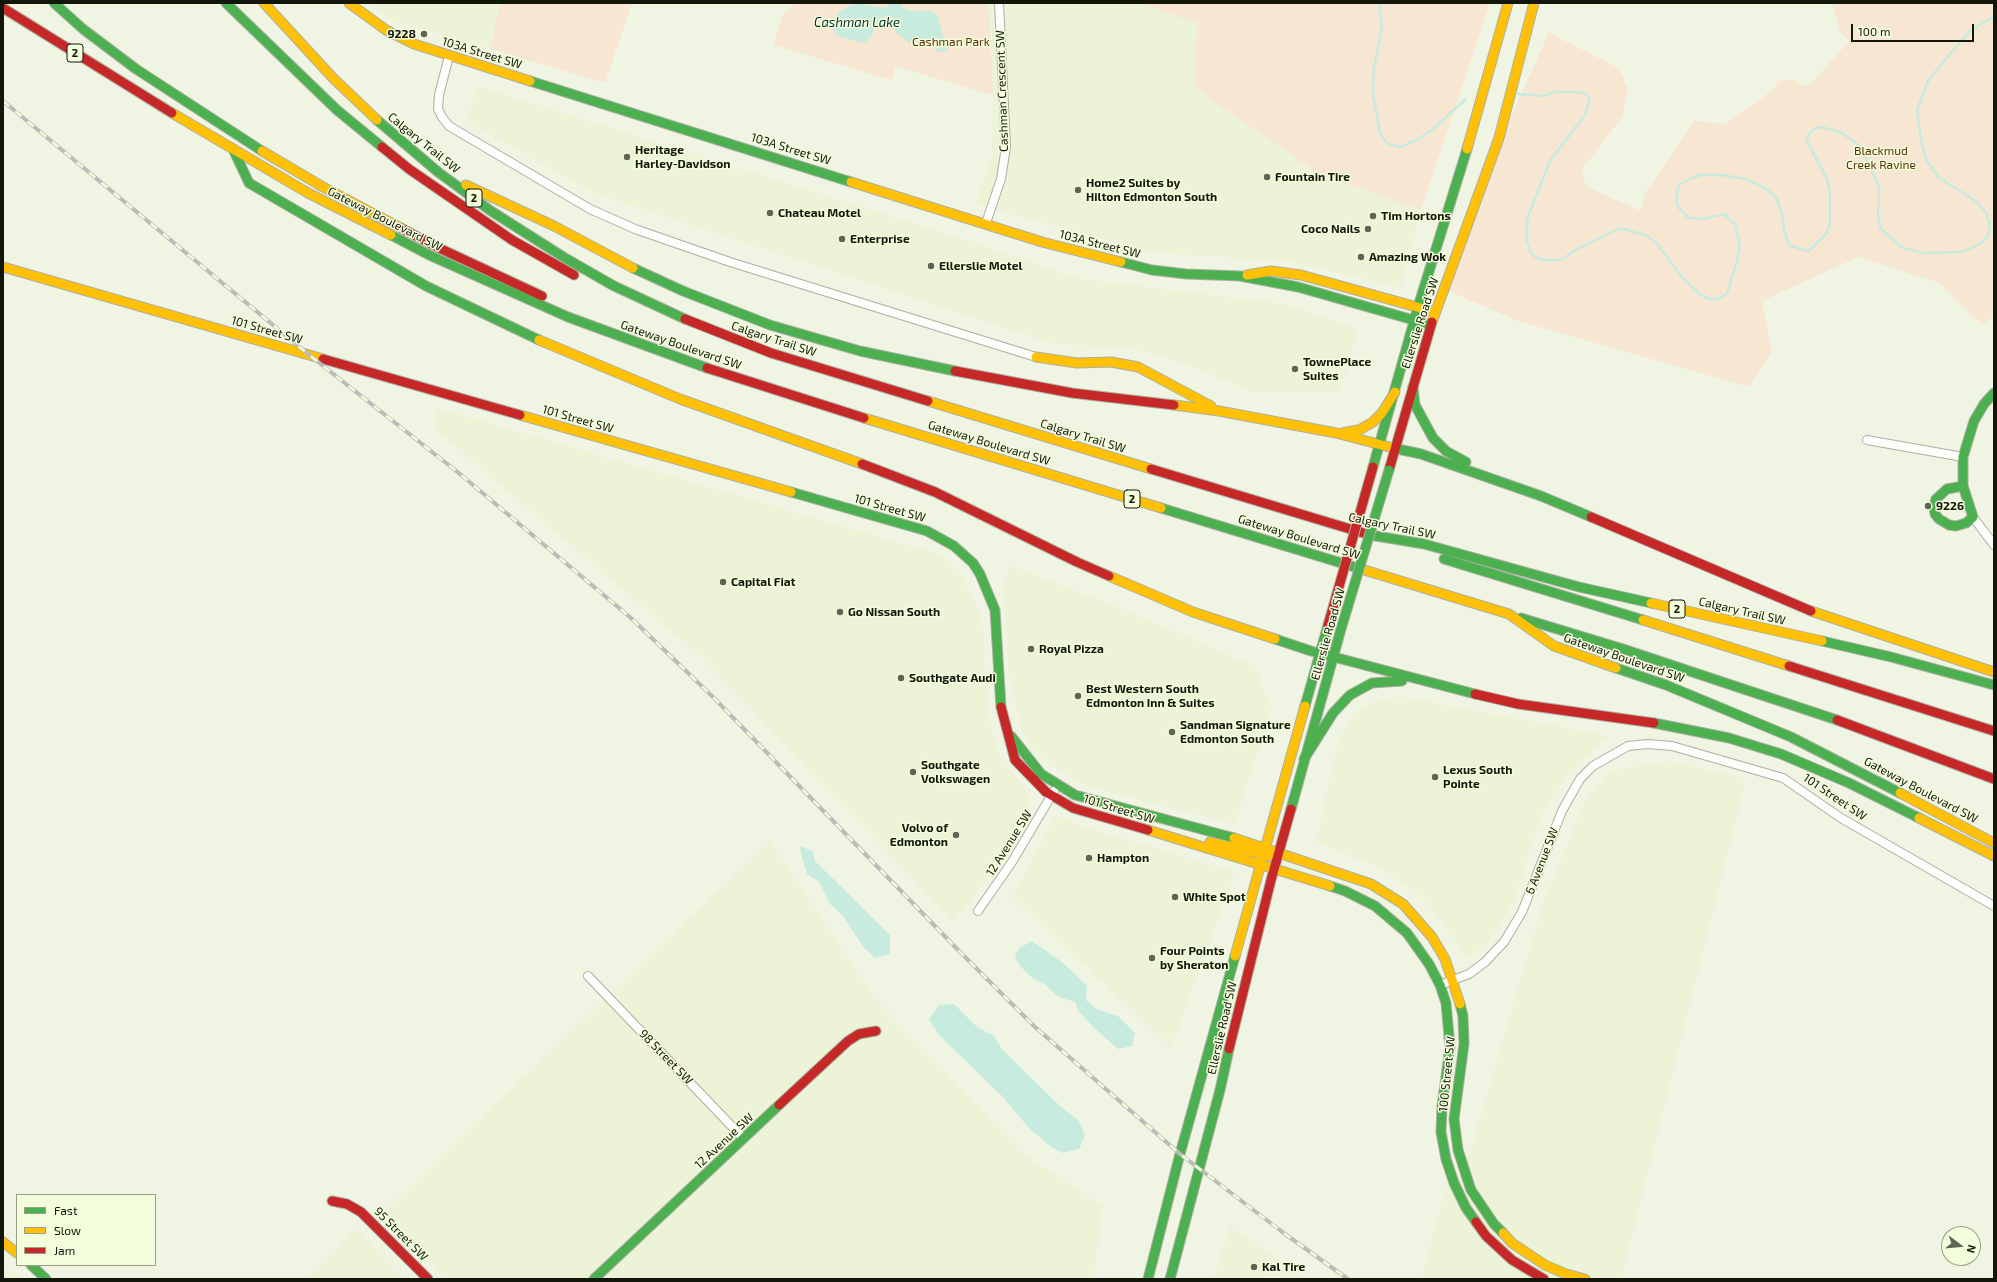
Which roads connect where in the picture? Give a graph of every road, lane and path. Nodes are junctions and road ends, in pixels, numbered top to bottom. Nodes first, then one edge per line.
1 (54, 3) edge
2 (226, 3) edge
3 (264, 3) edge
4 (348, 3) edge
5 (999, 3) edge
6 (1508, 3) edge
7 (1534, 4) edge
8 (3, 8) edge
9 (450, 56) junction
10 (233, 149) junction
11 (438, 172) junction
12 (986, 223) junction
13 (3, 267) edge
14 (1240, 276) junction
15 (1426, 281) junction
16 (1394, 300) junction
17 (1418, 307) junction
18 (1435, 312) junction
19 (1415, 320) junction
20 (1431, 325) junction
21 (618, 336) junction
22 (724, 336) junction
23 (1036, 357) joint
24 (1413, 387) junction
25 (1395, 392) junction
26 (1994, 393) edge
27 (1232, 414) junction
28 (1336, 433) junction
29 (1867, 440) dead end
30 (1380, 445) junction
31 (1395, 449) junction
32 (1963, 457) junction
33 (1963, 486) junction
34 (1519, 487) junction
35 (1973, 517) junction
36 (1359, 533) junction
37 (1991, 534) edge
38 (1994, 545) edge
39 (1510, 614) junction
40 (1320, 653) junction
41 (1333, 657) junction
42 (1994, 672) edge
43 (1994, 685) edge
44 (1443, 687) junction
45 (1006, 729) junction
46 (1994, 731) edge
47 (1648, 744) joint
48 (1304, 759) junction
49 (1994, 779) edge
50 (1057, 786) junction
51 (1051, 796) junction
52 (1172, 838) junction
53 (1994, 843) edge
54 (1264, 851) junction
55 (1278, 853) junction
56 (1994, 856) edge
57 (1261, 865) junction
58 (1274, 868) junction
59 (1994, 906) edge
60 (978, 912) dead end
61 (588, 976) dead end
62 (1454, 980) junction
63 (1440, 985) junction
64 (876, 1031) dead end
65 (743, 1138) junction
66 (332, 1201) dead end
67 (3, 1242) edge
68 (16, 1252) edge
69 (32, 1266) edge
70 (46, 1279) edge
71 (428, 1279) edge
72 (594, 1279) edge
73 (1148, 1279) edge
74 (1170, 1279) edge
75 (1544, 1279) edge
76 (1585, 1279) edge

1 - 21 main road
2 - 22 main road
3 - 11 main road, Calgary Trail SW / 2
4 - 9 main road, 103A Street SW
5 - 12 street, Cashman Crescent SW
6 - 15 main road, Ellerslie Road SW
7 - 18 main road, Ellerslie Road SW
8 - 10 main road, Gateway Boulevard SW / 2
9 - 12 main road, 103A Street SW
9 - 23 street
10 - 21 main road, Gateway Boulevard SW / 2
10 - 40 main road
11 - 22 main road, Calgary Trail SW / 2
11 - 27 main road
12 - 14 main road, 103A Street SW
13 - 45 main road, 101 Street SW
14 - 16 main road, 103A Street SW
14 - 19 main road, 103A Street SW
15 - 16 main road
15 - 17 main road, Ellerslie Road SW
16 - 17 main road, 103A Street SW
17 - 18 main road, 103A Street SW
17 - 19 main road, Ellerslie Road SW
18 - 20 main road, Ellerslie Road SW
19 - 20 main road, 103A Street SW
19 - 25 main road, Ellerslie Road SW
20 - 24 main road, Ellerslie Road SW
21 - 39 main road, Gateway Boulevard SW / 2
22 - 36 main road, Calgary Trail SW / 2
23 - 27 main road
24 - 31 main road, Ellerslie Road SW
24 - 34 main road
25 - 28 main road
25 - 30 main road, Ellerslie Road SW
26 - 32 main road
27 - 28 main road
28 - 30 main road
29 - 32 street
30 - 31 main road
30 - 40 main road, Ellerslie Road SW, bridge
31 - 34 main road
31 - 41 main road, Ellerslie Road SW, bridge
32 - 33 main road
33 - 35 main road
33 - 35 main road
34 - 42 main road
35 - 37 street
36 - 43 main road, Calgary Trail SW / 2
36 - 46 main road
37 - 38 street
39 - 49 main road
39 - 53 main road, Gateway Boulevard SW / 2
40 - 41 main road
40 - 54 main road, Ellerslie Road SW
41 - 44 main road
41 - 48 main road, Ellerslie Road SW
44 - 48 main road
44 - 56 main road
45 - 50 main road, 101 Street SW
45 - 51 main road, 101 Street SW
47 - 59 street, 101 Street SW
47 - 62 street, 6 Avenue SW
48 - 55 main road, Ellerslie Road SW
50 - 51 street, 12 Avenue SW
50 - 54 main road, 101 Street SW
51 - 52 main road, 101 Street SW
51 - 60 street, 12 Avenue SW
52 - 54 main road
52 - 57 main road, 101 Street SW
54 - 55 main road, 100 Street SW
54 - 57 main road, Ellerslie Road SW
55 - 58 main road, Ellerslie Road SW
55 - 62 main road, 100 Street SW
57 - 58 main road, 100 Street SW
57 - 73 main road, Ellerslie Road SW
58 - 63 main road, 100 Street SW
58 - 74 main road, Ellerslie Road SW
61 - 65 street, 98 Street SW
62 - 63 street, 6 Avenue SW
62 - 76 main road, 100 Street SW
63 - 75 main road, 100 Street SW
64 - 65 main road, 12 Avenue SW
65 - 72 main road, 12 Avenue SW
66 - 71 main road, 95 Street SW
67 - 68 main road
69 - 70 main road

